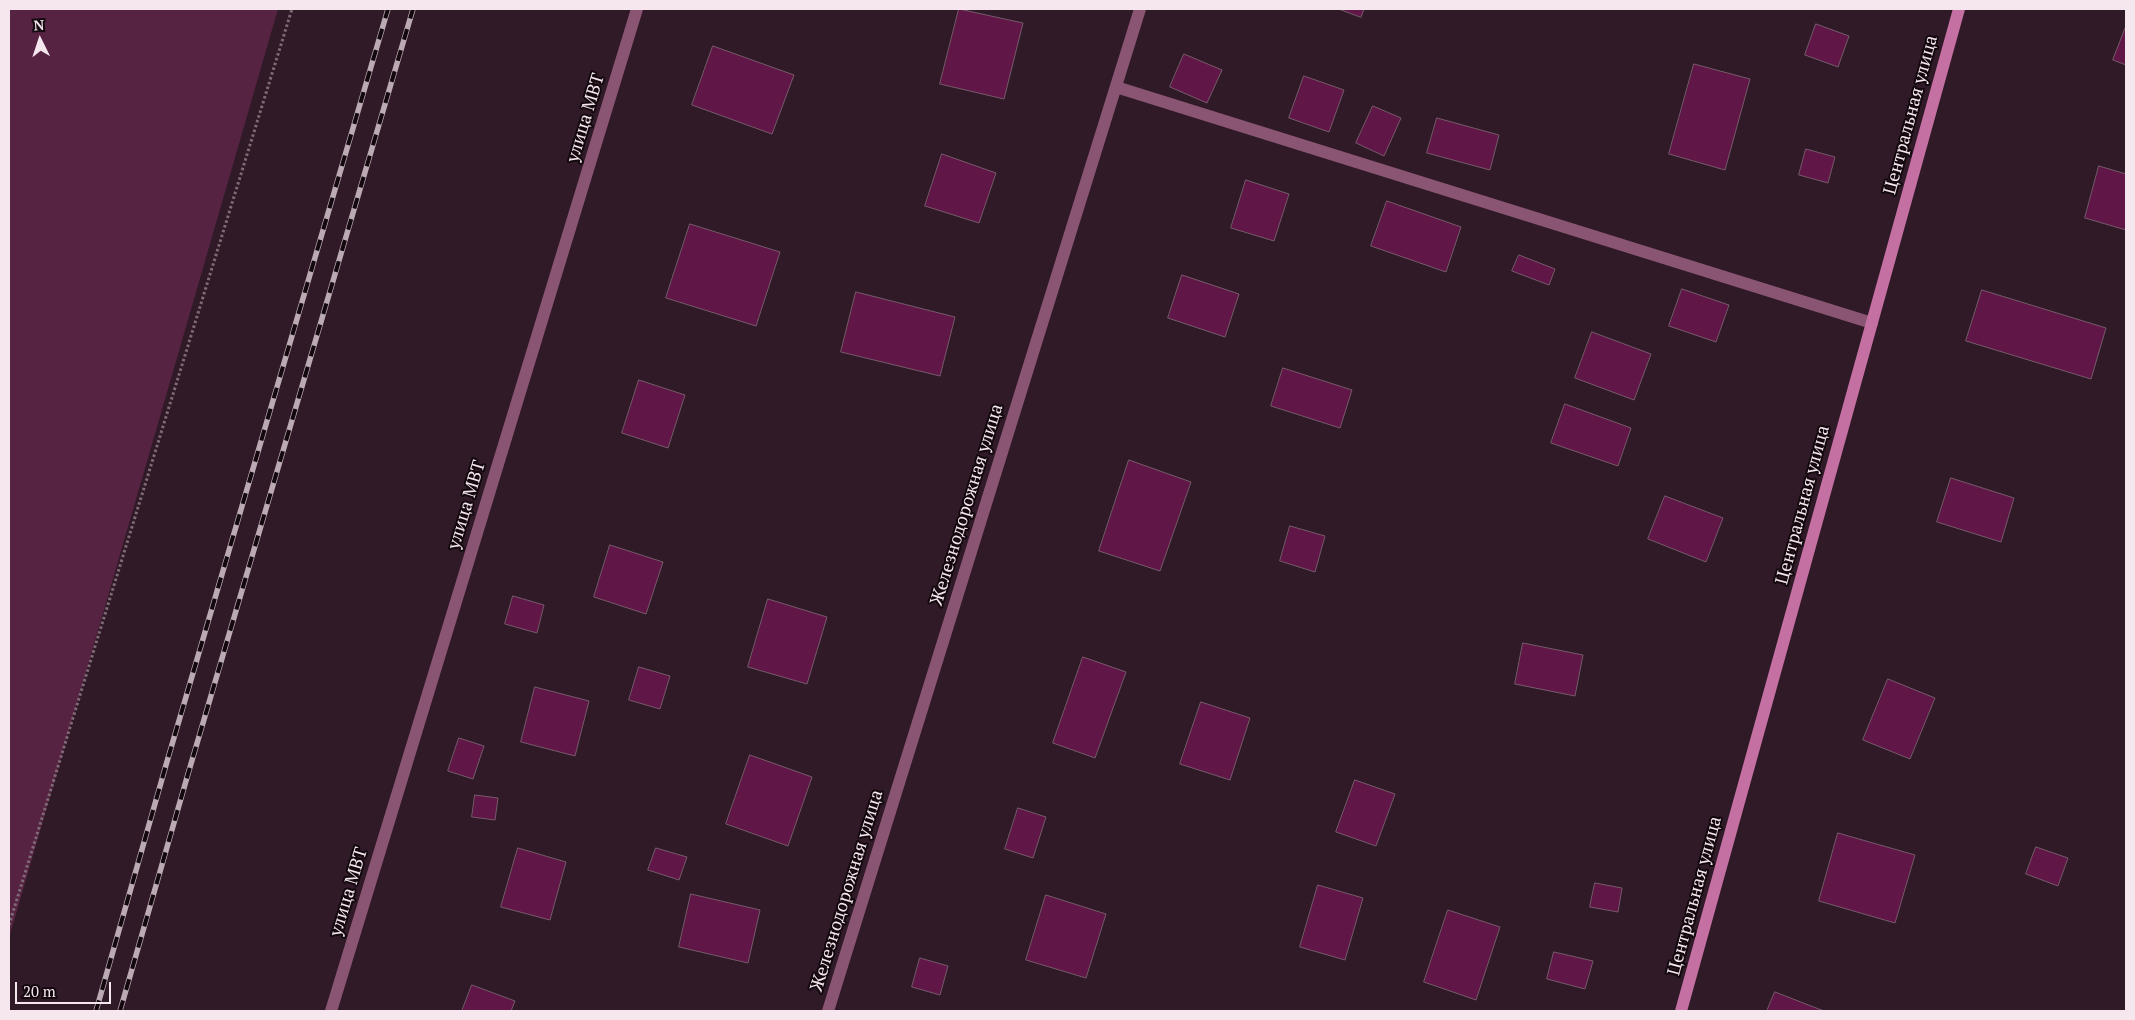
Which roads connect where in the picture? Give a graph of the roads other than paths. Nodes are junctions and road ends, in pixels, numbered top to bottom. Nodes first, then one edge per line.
1 (637, 9) edge
2 (1140, 9) edge
3 (1959, 9) edge
4 (1116, 87) junction
5 (1872, 323) junction
6 (331, 1011) edge
7 (828, 1011) edge
8 (1681, 1011) edge

1 - 6 street, улица МВТ
2 - 4 street, Железнодорожная улица
3 - 5 street, Центральная улица
4 - 5 street
4 - 7 street, Железнодорожная улица
5 - 8 street, Центральная улица

